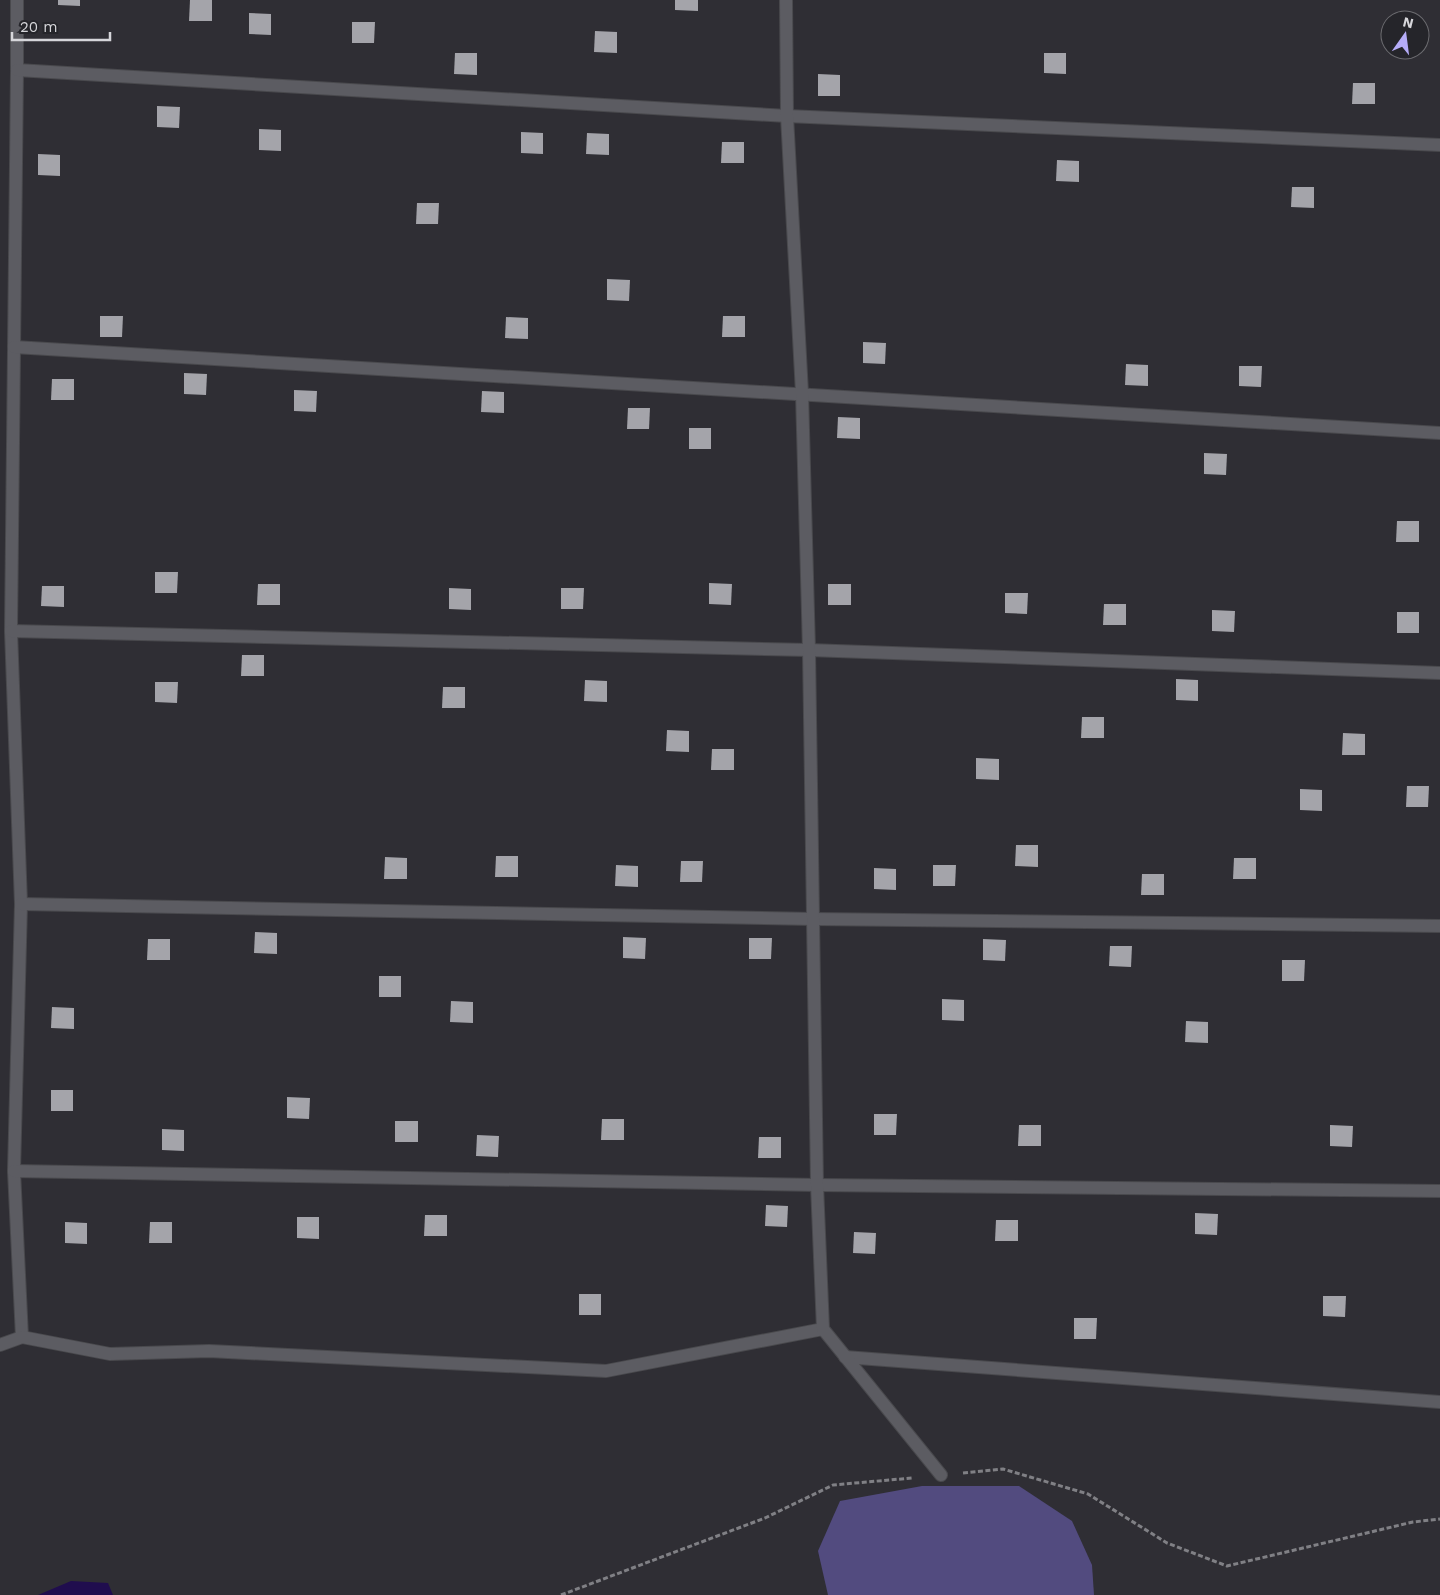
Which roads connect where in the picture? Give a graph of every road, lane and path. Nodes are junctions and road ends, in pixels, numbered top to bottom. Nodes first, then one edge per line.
1 (17, 0) edge
2 (786, 0) edge
3 (18, 70) junction
4 (787, 116) junction
5 (1440, 144) edge
6 (14, 347) junction
7 (802, 393) junction
8 (1440, 433) edge
9 (11, 631) junction
10 (809, 650) junction
11 (1440, 673) edge
12 (21, 904) junction
13 (813, 918) junction
14 (1440, 926) edge
15 (14, 1171) junction
16 (817, 1185) junction
17 (1440, 1191) edge
18 (822, 1330) junction
19 (22, 1337) junction
20 (0, 1345) edge
21 (844, 1357) junction
22 (1440, 1402) edge
23 (941, 1475) junction
24 (1440, 1519) edge
25 (561, 1595) edge

1 - 3 street
2 - 4 street
3 - 4 street
3 - 6 street
4 - 5 street
4 - 7 street
6 - 7 street
6 - 9 street
7 - 8 street
7 - 10 street
9 - 10 street
9 - 12 street
10 - 11 street
10 - 13 street
12 - 13 street
12 - 15 street
13 - 14 street
13 - 16 street
15 - 16 street
15 - 19 street
16 - 17 street
16 - 18 street
18 - 19 street
18 - 21 street
19 - 20 street
21 - 22 street
21 - 23 street
23 - 24 path
23 - 25 path

